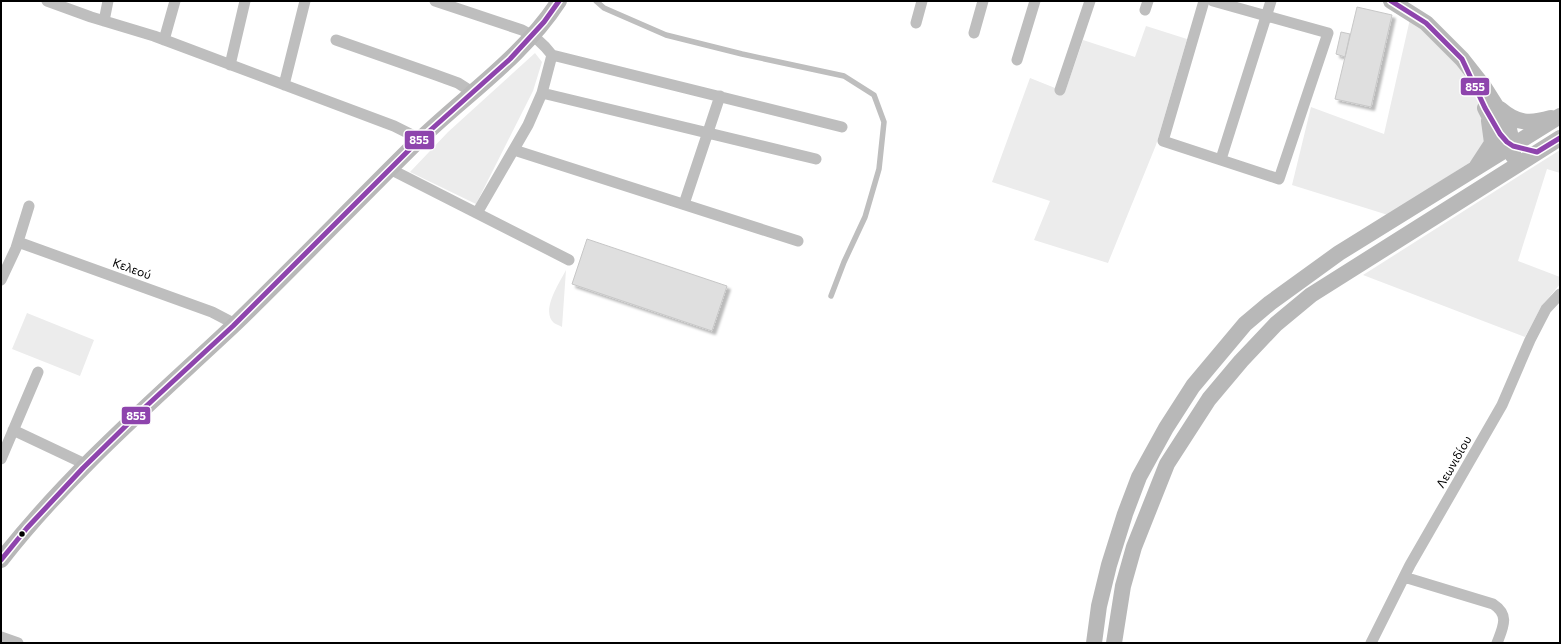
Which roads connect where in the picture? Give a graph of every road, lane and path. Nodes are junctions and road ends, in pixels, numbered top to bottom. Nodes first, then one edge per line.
1 (47, 1) edge
2 (108, 1) edge
3 (175, 1) edge
4 (245, 1) edge
5 (305, 1) edge
6 (435, 1) edge
7 (559, 1) edge
8 (596, 1) edge
9 (922, 1) edge
10 (983, 1) edge
11 (1035, 1) edge
12 (1090, 1) edge
13 (1204, 1) edge
14 (1213, 1) edge
15 (1272, 1) edge
16 (1391, 1) edge
17 (1267, 16) junction
18 (104, 21) junction
19 (916, 23) dead end
20 (974, 33) dead end
21 (533, 35) junction
22 (164, 40) junction
23 (336, 40) dead end
24 (552, 55) junction
25 (1017, 60) dead end
26 (230, 65) junction
27 (284, 85) junction
28 (1060, 90) dead end
29 (472, 92) junction
30 (542, 93) junction
31 (720, 96) junction
32 (1490, 106) junction
33 (1559, 116) edge
34 (842, 127) dead end
35 (708, 133) junction
36 (1560, 138) edge
37 (420, 139) junction
38 (1513, 146) junction
39 (514, 150) junction
40 (1537, 152) junction
41 (816, 159) dead end
42 (1221, 159) junction
43 (390, 168) junction
44 (1476, 168) junction
45 (1508, 171) junction
46 (684, 204) junction
47 (29, 206) dead end
48 (477, 213) junction
49 (798, 241) dead end
50 (18, 242) junction
51 (568, 260) dead end
52 (1, 280) edge
53 (1560, 294) edge
54 (832, 296) dead end
55 (235, 324) junction
56 (38, 372) dead end
57 (13, 430) junction
58 (1, 459) edge
59 (85, 464) junction
60 (1, 560) edge
61 (1404, 577) junction
62 (1, 637) edge
63 (18, 643) edge
64 (1094, 643) edge
65 (1114, 643) edge
66 (1371, 643) edge
67 (1497, 643) edge

1 - 18 street
2 - 18 street
3 - 22 street
4 - 26 street
5 - 27 street
6 - 21 street
7 - 21 street
8 - 54 lane
9 - 19 street
10 - 20 street
11 - 25 street
12 - 28 street
13 - 42 street
14 - 17 street
15 - 17 street
16 - 32 street
17 - 42 street
17 - 42 street
18 - 22 street
21 - 24 street
21 - 29 street
22 - 26 street
23 - 29 street
24 - 30 street
24 - 31 street
26 - 27 street
27 - 37 street
29 - 37 street
30 - 35 street
30 - 39 street
31 - 34 street
31 - 35 street
32 - 33 street
32 - 38 street
32 - 44 street
33 - 38 street
35 - 41 street
35 - 46 street
36 - 40 street
37 - 43 street
38 - 40 street
38 - 44 street
38 - 45 street
39 - 46 street
39 - 48 street
40 - 45 street
43 - 48 street
43 - 55 street
44 - 64 street
45 - 65 street
46 - 49 street
47 - 50 street
48 - 51 street
50 - 52 street
50 - 55 street, Κελεού
53 - 61 street, Λεωνιδίου
55 - 59 street
56 - 57 street
57 - 58 street
57 - 59 street
59 - 60 street
61 - 66 street, Λεωνιδίου
61 - 67 street
62 - 63 street

